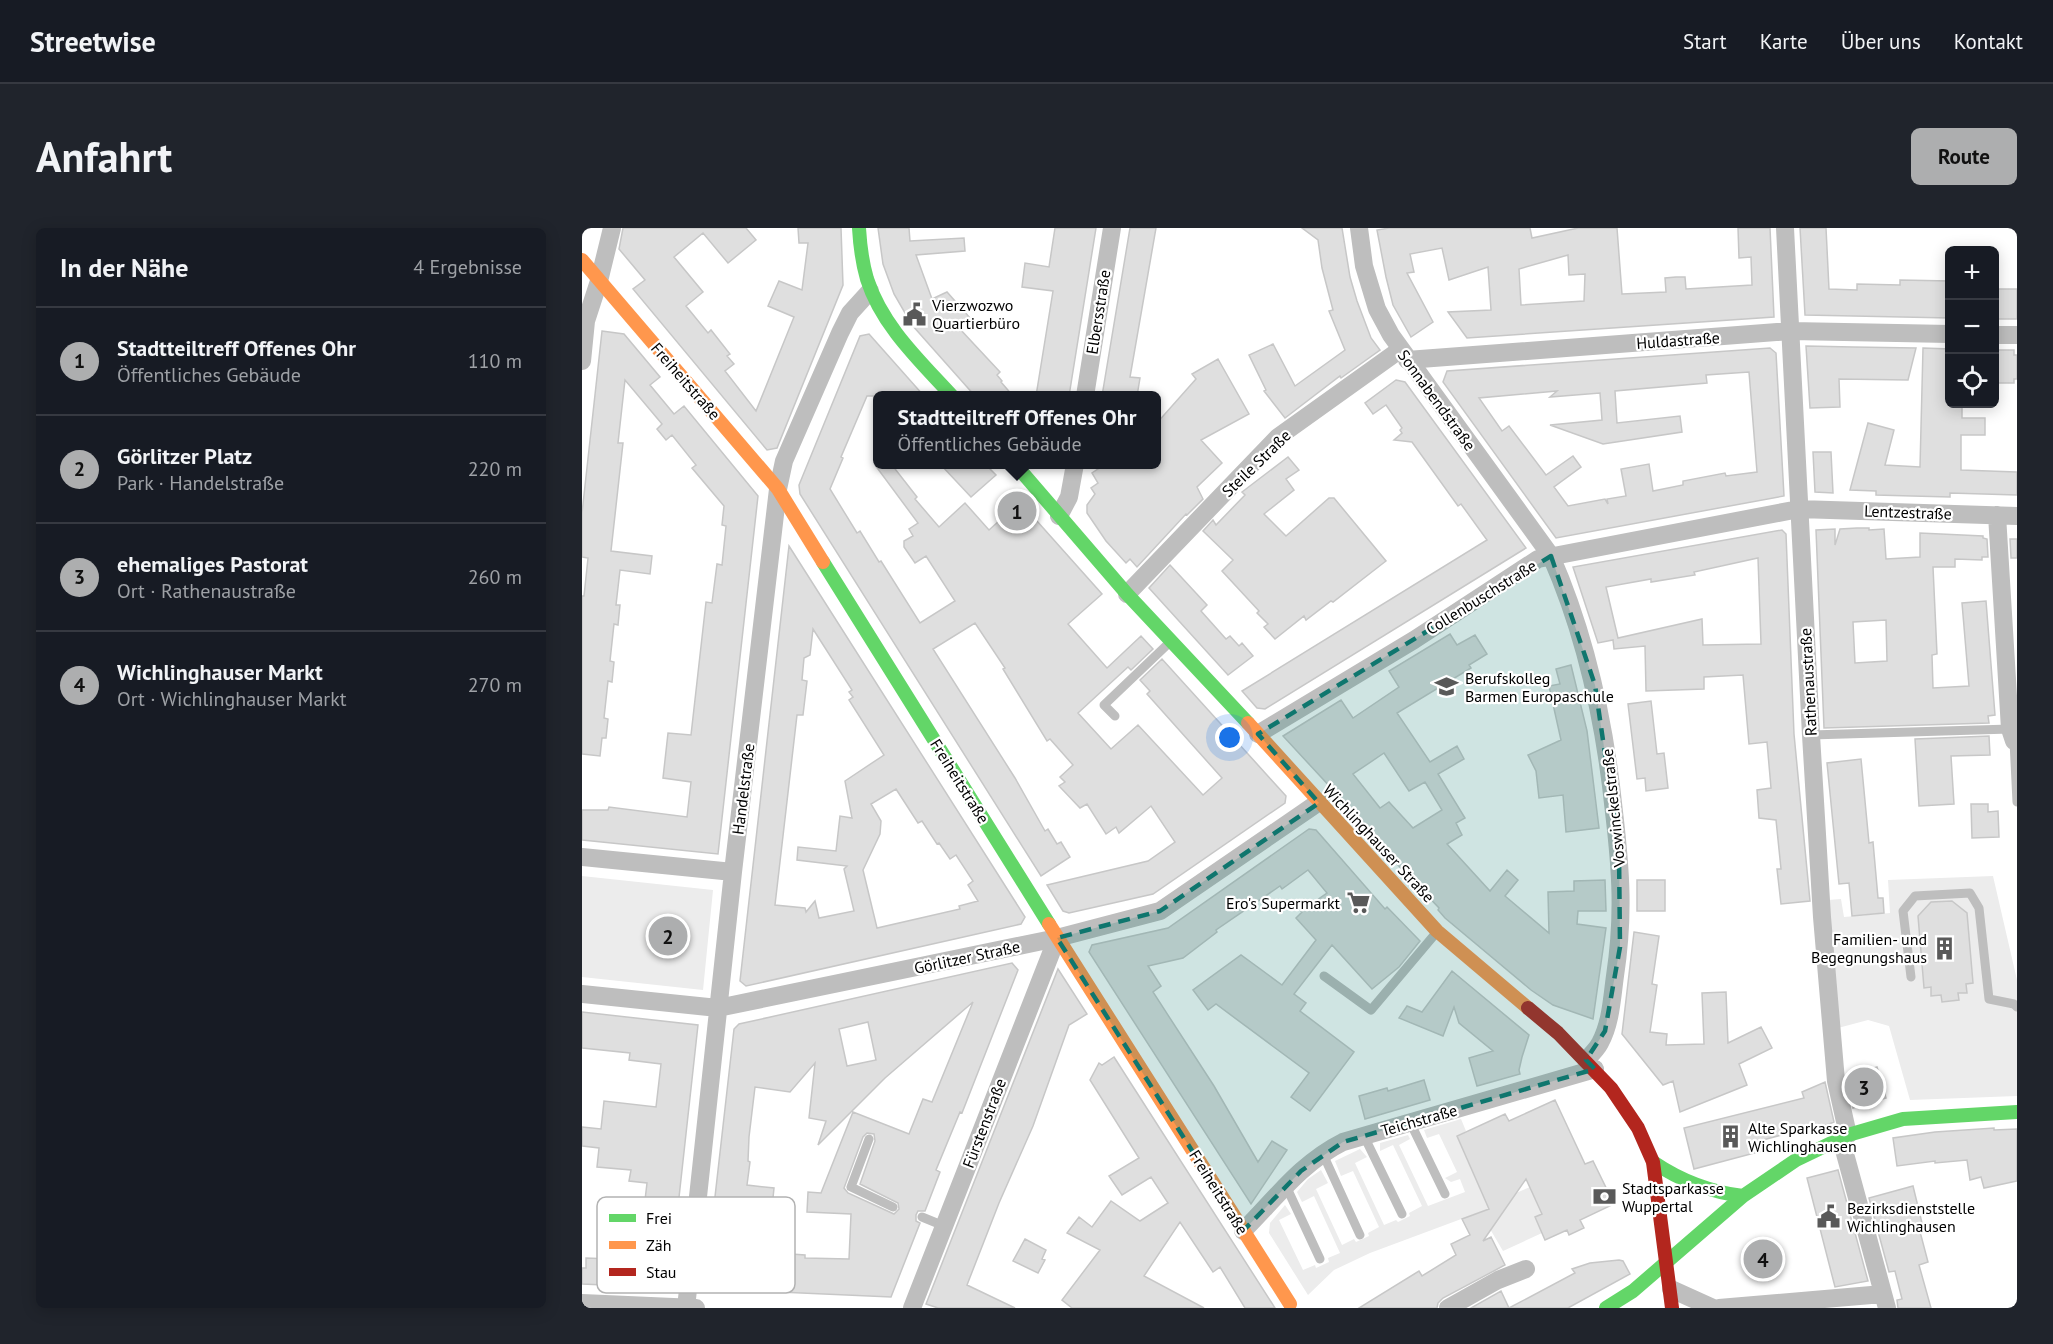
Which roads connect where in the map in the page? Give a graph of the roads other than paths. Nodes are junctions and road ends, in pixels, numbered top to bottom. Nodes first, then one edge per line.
1 (612, 228) edge
2 (859, 228) edge
3 (1112, 228) edge
4 (1359, 228) edge
5 (1785, 228) edge
6 (582, 260) edge
7 (599, 281) junction
8 (870, 291) junction
9 (1791, 331) junction
10 (1945, 334) edge
11 (1999, 335) edge
12 (2017, 335) edge
13 (1404, 355) junction
14 (582, 361) edge
15 (947, 391) edge
16 (1086, 391) edge
17 (1018, 469) edge
18 (1074, 469) edge
19 (778, 489) junction
20 (1799, 509) junction
21 (1997, 515) junction
22 (1059, 516) junction
23 (2017, 516) edge
24 (1551, 556) junction
25 (1127, 594) junction
26 (1171, 641) junction
27 (1115, 716) dead end
28 (1258, 734) junction
29 (1810, 735) junction
30 (2014, 737) edge
31 (1319, 802) junction
32 (2017, 802) edge
33 (582, 857) edge
34 (733, 872) junction
35 (1437, 931) junction
36 (1057, 939) junction
37 (1324, 976) dead end
38 (1911, 977) dead end
39 (582, 994) edge
40 (2017, 1007) edge
41 (718, 1008) junction
42 (1590, 1065) junction
43 (2017, 1112) edge
44 (1410, 1122) junction
45 (1364, 1136) junction
46 (1844, 1137) junction
47 (869, 1139) dead end
48 (1322, 1152) junction
49 (1653, 1162) junction
50 (1286, 1186) junction
51 (1445, 1194) dead end
52 (1743, 1196) junction
53 (698, 1197) edge
54 (893, 1206) dead end
55 (1402, 1214) dead end
56 (922, 1217) dead end
57 (944, 1226) junction
58 (1243, 1231) junction
59 (1360, 1235) dead end
60 (1320, 1259) dead end
61 (1667, 1262) junction
62 (1526, 1269) dead end
63 (1671, 1289) junction
64 (688, 1293) edge
65 (1885, 1301) edge
66 (582, 1303) edge
67 (1290, 1304) dead end
68 (686, 1308) edge
69 (696, 1308) edge
70 (912, 1308) edge
71 (1448, 1308) edge
72 (1606, 1308) edge
73 (1672, 1308) edge
74 (1713, 1308) edge
75 (1719, 1308) edge

1 - 7 street
2 - 8 street
3 - 16 street, Elbersstraße
4 - 13 street, Sonnabendstraße
5 - 9 street, Rathenaustraße
6 - 7 street, Freiheitstraße
7 - 14 street
7 - 19 street, Freiheitstraße
8 - 15 street
8 - 19 street, Handelstraße
9 - 10 street, Huldastraße
9 - 13 street, Huldastraße
9 - 20 street, Rathenaustraße
11 - 12 street
13 - 24 street, Sonnabendstraße
13 - 25 street, Steile Straße
17 - 22 street, Wichlinghauser Straße
18 - 22 street
19 - 34 street, Handelstraße
19 - 36 street, Freiheitstraße
20 - 21 street, Lentzestraße
20 - 24 street, Collenbuschstraße
20 - 29 street, Rathenaustraße
21 - 23 street, Lentzestraße
21 - 30 street
22 - 25 street, Wichlinghauser Straße
24 - 28 street, Collenbuschstraße
24 - 42 street, Voswinckelstraße
25 - 26 street, Wichlinghauser Straße
26 - 27 lane
26 - 28 street, Wichlinghauser Straße
28 - 31 street, Wichlinghauser Straße
29 - 30 lane
29 - 46 street, Rathenaustraße
30 - 32 lane
31 - 35 street, Wichlinghauser Straße
31 - 36 street, Görlitzer Straße
33 - 34 street
34 - 41 street, Handelstraße
35 - 37 lane
35 - 42 street, Wichlinghauser Straße
36 - 41 street, Görlitzer Straße
36 - 57 street, Fürstenstraße
36 - 58 street, Freiheitstraße
38 - 40 lane
39 - 41 street, Görlitzer Straße
41 - 53 street, Handelstraße
42 - 44 street, Teichstraße
42 - 49 street, Wichlinghauser Straße
43 - 46 street
44 - 45 street, Teichstraße
44 - 51 lane
45 - 48 street, Teichstraße
45 - 55 lane
46 - 52 street
46 - 65 street, Rathenaustraße
47 - 54 lane
48 - 50 street, Teichstraße
48 - 59 lane
49 - 52 street
49 - 61 street, Wichlinghauser Straße
50 - 58 street, Teichstraße
50 - 60 lane
52 - 61 street
56 - 57 lane
57 - 70 street, Fürstenstraße
58 - 67 street, Freiheitstraße
61 - 63 street, Wichlinghauser Straße
61 - 72 street
62 - 71 street
63 - 73 street, Wichlinghauser Straße
63 - 74 street
64 - 68 street, Handelstraße
65 - 75 street
66 - 68 street
68 - 69 street

